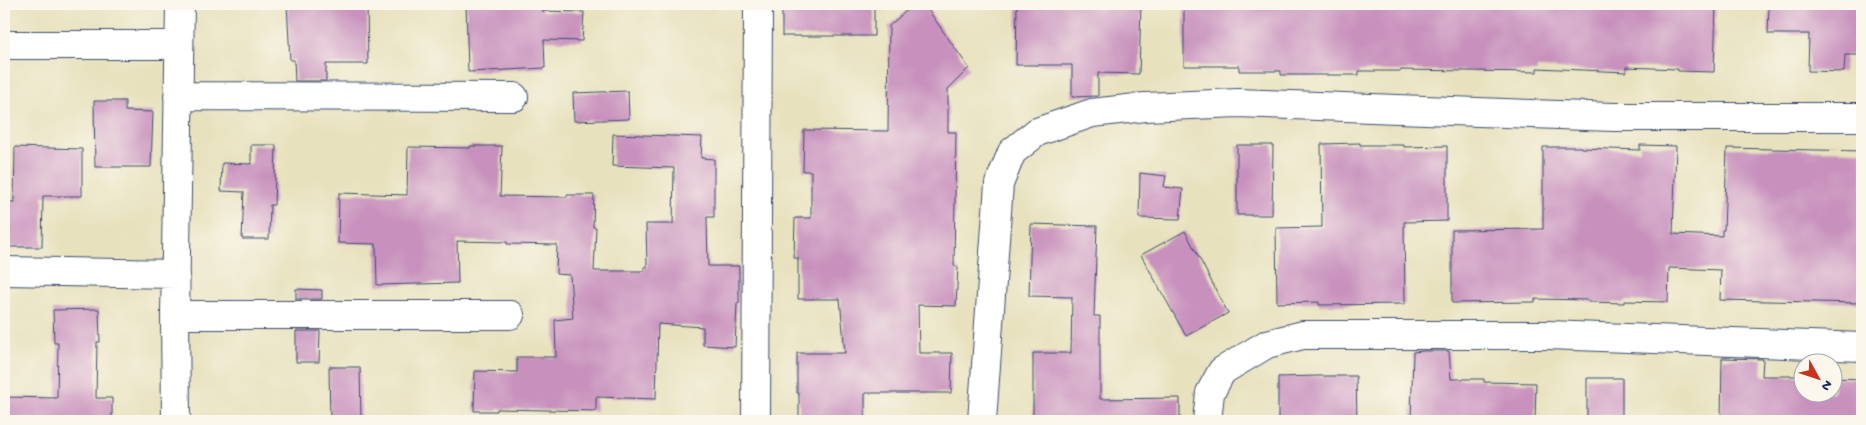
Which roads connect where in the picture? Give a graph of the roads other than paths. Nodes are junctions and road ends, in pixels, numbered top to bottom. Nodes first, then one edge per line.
1 (180, 4) edge
2 (758, 4) edge
3 (4, 45) edge
4 (179, 45) junction
5 (178, 96) junction
6 (514, 97) dead end
7 (1862, 117) edge
8 (4, 271) edge
9 (176, 274) junction
10 (174, 315) junction
11 (510, 315) dead end
12 (1862, 347) edge
13 (176, 421) edge
14 (756, 421) edge
15 (982, 421) edge
16 (1207, 421) edge

1 - 4 street
2 - 14 street
3 - 4 street
4 - 5 street
5 - 6 street
5 - 9 street
7 - 15 street
8 - 9 street
9 - 10 street
10 - 11 street
10 - 13 street
12 - 16 street

